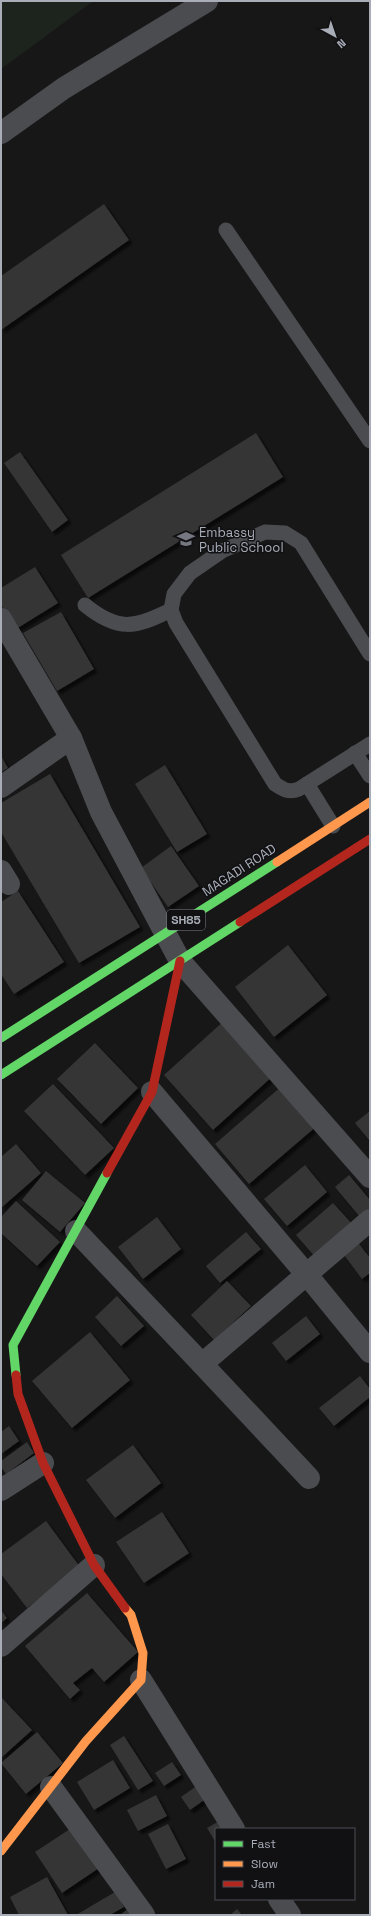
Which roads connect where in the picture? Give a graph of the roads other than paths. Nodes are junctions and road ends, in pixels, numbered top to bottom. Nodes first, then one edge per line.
1 (208, 1) edge
2 (1, 133) edge
3 (226, 230) dead end
4 (370, 441) edge
5 (85, 605) dead end
6 (171, 610) junction
7 (1, 619) edge
8 (370, 654) edge
9 (71, 738) junction
10 (370, 744) edge
11 (355, 753) junction
12 (370, 776) edge
13 (307, 784) junction
14 (1, 787) edge
15 (370, 802) edge
16 (333, 826) junction
17 (370, 839) edge
18 (164, 934) junction
19 (180, 961) junction
20 (1, 1038) edge
21 (1, 1075) edge
22 (152, 1092) junction
23 (370, 1177) edge
24 (370, 1220) edge
25 (76, 1230) junction
26 (307, 1275) junction
27 (7, 1349) edge
28 (370, 1352) edge
29 (202, 1364) junction
30 (43, 1463) junction
31 (309, 1478) dead end
32 (1, 1490) edge
33 (94, 1565) junction
34 (1, 1646) edge
35 (141, 1680) junction
36 (51, 1787) junction
37 (233, 1828) edge
38 (1, 1851) edge
39 (280, 1900) edge
40 (144, 1915) edge
41 (290, 1915) edge

1 - 2 street
3 - 4 lane
5 - 6 lane
6 - 8 lane
6 - 13 lane
7 - 9 street
9 - 14 street
9 - 18 street
10 - 11 lane
11 - 12 lane
11 - 13 lane
13 - 16 lane
15 - 16 street, MAGADI ROAD / SH85
16 - 18 street, MAGADI ROAD / SH85
17 - 19 street, SH85
18 - 19 street
18 - 20 street, MAGADI ROAD / SH85
19 - 21 street, SH85
19 - 22 street
19 - 23 street
22 - 25 street
22 - 26 street
24 - 26 street
25 - 27 street
25 - 29 street
26 - 28 street
26 - 29 street
27 - 30 street
29 - 31 street
30 - 32 street
30 - 33 street
33 - 34 street
33 - 35 street
35 - 36 street
35 - 37 street
36 - 38 street
36 - 40 street
39 - 41 street

